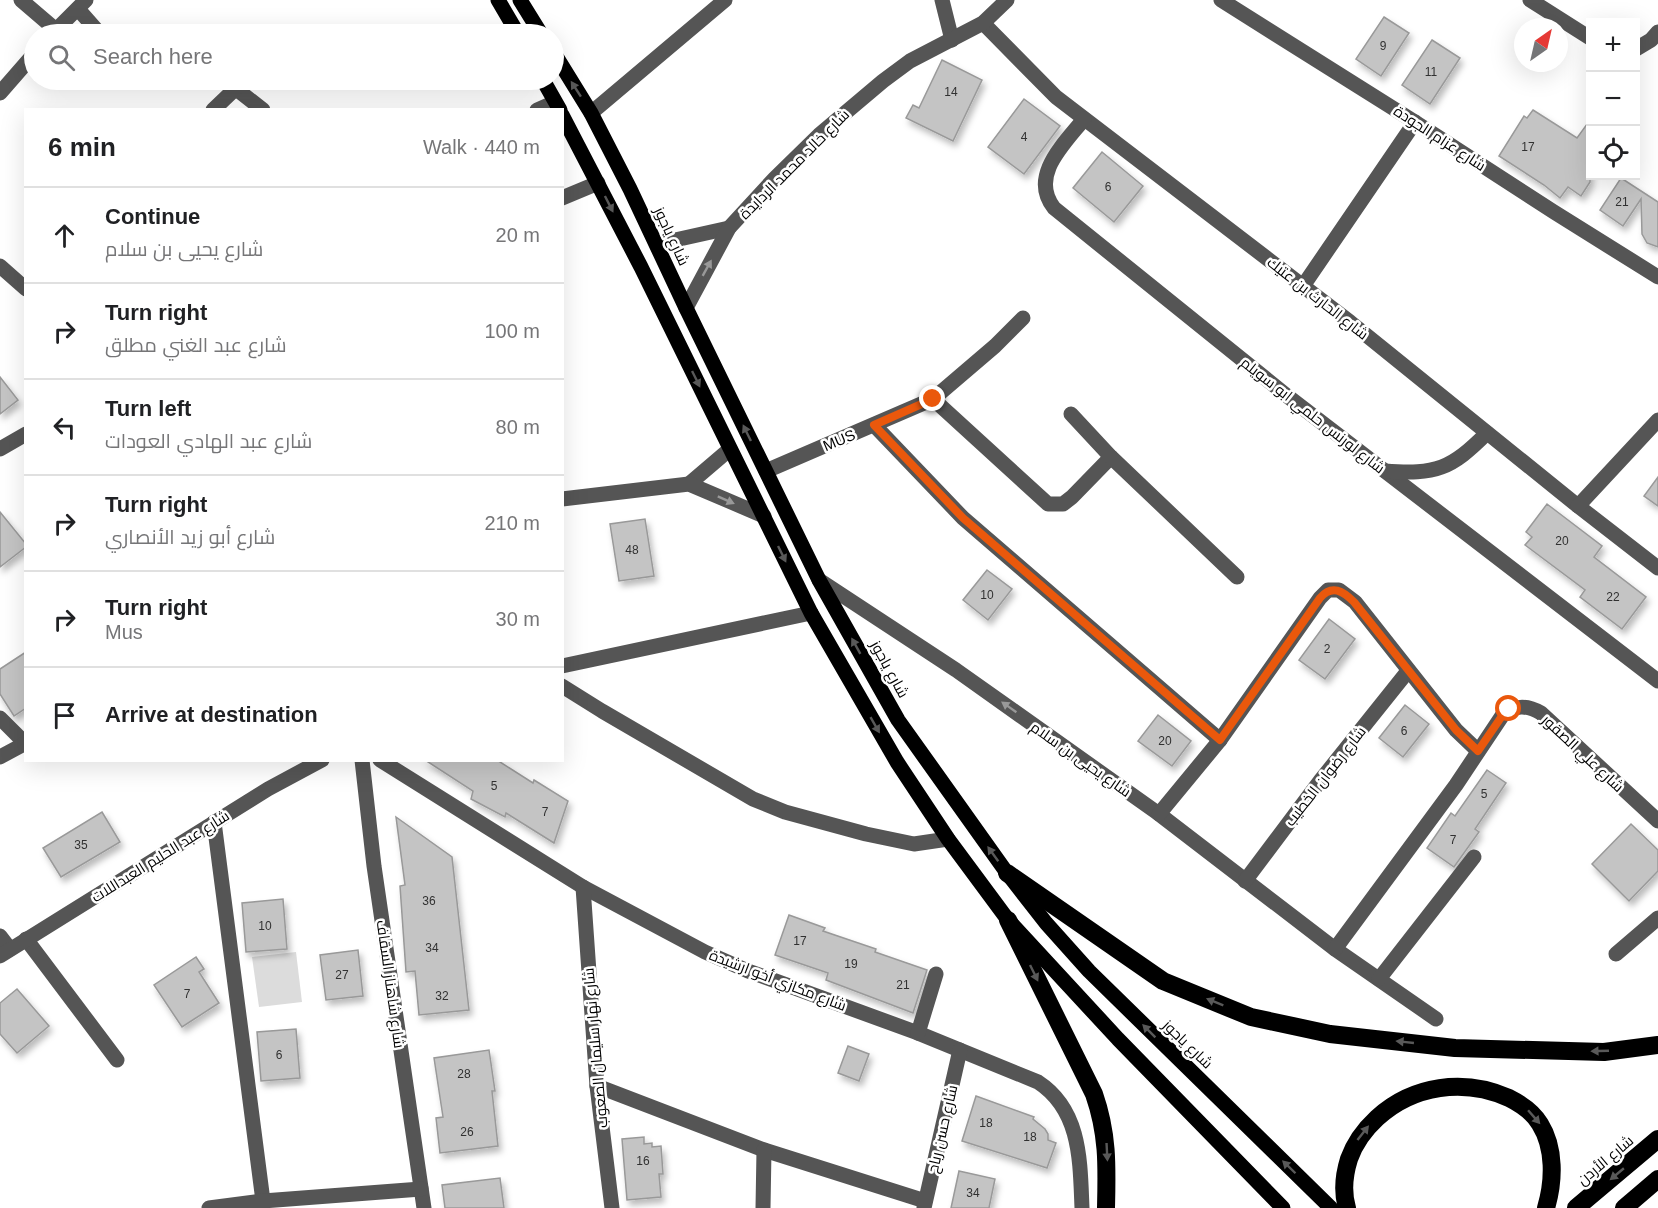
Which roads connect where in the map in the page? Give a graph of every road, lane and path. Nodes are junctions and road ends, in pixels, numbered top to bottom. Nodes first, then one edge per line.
1 (21, 0) edge
2 (498, 0) edge
3 (520, 0) edge
4 (725, 0) edge
5 (942, 0) edge
6 (1007, 0) edge
7 (1221, 0) edge
8 (1530, 0) edge
9 (82, 4) edge
10 (982, 22) junction
11 (46, 24) edge
12 (62, 24) edge
13 (94, 24) edge
14 (512, 24) edge
15 (535, 24) edge
16 (1658, 32) edge
17 (1586, 35) edge
18 (952, 40) junction
19 (1640, 46) edge
20 (24, 65) edge
21 (564, 69) edge
22 (226, 90) edge
23 (238, 90) edge
24 (549, 90) edge
25 (0, 93) edge
26 (214, 108) edge
27 (260, 108) edge
28 (558, 108) edge
29 (591, 112) junction
30 (564, 118) edge
31 (1084, 118) junction
32 (1415, 122) junction
33 (598, 183) junction
34 (564, 197) edge
35 (729, 228) junction
36 (657, 244) junction
37 (0, 266) edge
38 (1658, 277) edge
39 (1303, 286) junction
40 (24, 288) edge
41 (686, 308) junction
42 (1023, 318) dead end
43 (933, 399) junction
44 (1071, 414) dead end
45 (1658, 420) edge
46 (874, 425) junction
47 (1487, 433) junction
48 (24, 435) edge
49 (0, 449) edge
50 (730, 449) junction
51 (1111, 457) junction
52 (766, 471) junction
53 (1385, 471) junction
54 (689, 484) junction
55 (564, 499) edge
56 (1578, 506) junction
57 (764, 516) junction
58 (1658, 568) edge
59 (1237, 577) dead end
60 (819, 580) junction
61 (811, 613) junction
62 (564, 666) edge
63 (1408, 671) junction
64 (1658, 681) edge
65 (564, 688) edge
66 (0, 718) edge
67 (1220, 740) junction
68 (24, 742) edge
69 (24, 744) edge
70 (1478, 751) junction
71 (0, 758) edge
72 (318, 762) edge
73 (362, 762) edge
74 (383, 762) edge
75 (1160, 814) junction
76 (1658, 821) edge
77 (214, 822) junction
78 (948, 839) junction
79 (1474, 857) dead end
80 (1007, 873) junction
81 (1245, 881) junction
82 (583, 887) junction
83 (1658, 918) edge
84 (1008, 920) junction
85 (0, 936) edge
86 (26, 939) junction
87 (1335, 949) junction
88 (5, 953) edge
89 (1616, 954) dead end
90 (936, 974) dead end
91 (1379, 979) junction
92 (1436, 1019) dead end
93 (918, 1033) junction
94 (1658, 1046) edge
95 (960, 1050) junction
96 (117, 1060) dead end
97 (597, 1086) junction
98 (1658, 1139) edge
99 (764, 1150) junction
100 (1658, 1179) edge
101 (421, 1190) junction
102 (273, 1203) edge
103 (924, 1204) edge
104 (209, 1208) edge
105 (423, 1208) edge
106 (612, 1208) edge
107 (763, 1208) edge
108 (1082, 1208) edge
109 (1106, 1208) edge
110 (1283, 1208) edge
111 (1331, 1208) edge
112 (1347, 1208) edge
113 (1546, 1208) edge
114 (1576, 1208) edge
115 (1624, 1208) edge

1 - 11 street
2 - 14 main road
3 - 15 main road
4 - 29 street
5 - 18 street
6 - 10 street, شارع خالد محمد الردايدة
7 - 32 street, شارع عزام الجودة
8 - 17 street
9 - 12 street
9 - 13 street
10 - 18 street, شارع خالد محمد الردايدة
10 - 31 street, شارع الحارث بن عتيك
16 - 19 street
18 - 35 street, شارع خالد محمد الردايدة
20 - 25 street
29 -> 21 main road, شارع ياجوز
22 - 26 street
23 - 27 street
24 - 28 main road
29 - 36 main road, شارع ياجوز
30 - 33 main road
31 - 39 street, شارع الحارث بن عتيك
31 - 53 street, شارع لورنس حلمي ابو سويلم
32 - 38 street, شارع عزام الجودة
32 - 39 street
33 - 34 street
33 -> 50 main road
35 - 36 street, شارع خالد محمد الردايدة
41 -> 35 street, شارع خالد محمد الردايدة
36 - 41 main road, شارع ياجوز
37 - 40 street
39 - 47 street, شارع الحارث بن عتيك
52 -> 41 main road, شارع ياجوز
42 - 43 street, MUS
43 - 46 street, MUS
43 - 51 street
44 - 51 street
45 - 56 street
46 - 52 street, MUS
46 - 67 street
47 - 53 street
47 - 56 street, شارع الحارث بن عتيك
48 - 49 street
50 - 54 street
50 - 57 main road
51 - 59 street
52 - 60 main road, شارع ياجوز
53 - 64 street, شارع لورنس حلمي ابو سويلم
54 - 55 street
54 -> 57 street
56 - 58 street, شارع الحارث بن عتيك
57 -> 61 main road
75 -> 60 street, شارع يحيى بن سلام
80 -> 60 main road, شارع ياجوز
61 - 62 street
61 -> 78 main road
63 - 67 street
63 - 70 street
63 - 81 street, شارع رضوان الخطيب
65 - 78 street
66 - 68 street
67 - 75 street
69 - 71 street
70 - 76 street, شارع علي الصقور
70 - 87 street
72 - 77 street, شارع عبد الحليم العبداللات
73 - 101 street, شارع شاهناز السقاف
74 - 82 street, شارع مكازي أخو ارشيدة
75 - 81 street, شارع يحيى بن سلام
77 - 86 street, شارع عبد الحليم العبداللات
77 - 102 street
78 - 84 main road
79 - 91 street
94 -> 80 highway
111 -> 80 main road, شارع ياجوز
81 - 87 street, شارع يحيى بن سلام
82 - 93 street, شارع مكازي أخو ارشيدة
82 - 97 street, شارع نهار سليمان الصعوب
83 - 89 street
84 -> 109 highway
84 - 110 main road
85 - 88 street
86 - 88 street, شارع عبد الحليم العبداللات
86 - 96 street
87 - 91 street, شارع يحيى بن سلام
90 - 93 street
91 - 92 street, شارع يحيى بن سلام
93 - 95 street, شارع مكازي أخو ارشيدة
95 - 103 street, شارع حسن رباح
95 - 108 street, شارع مكازي أخو ارشيدة
97 - 99 street
97 - 106 street, شارع نهار سليمان الصعوب
98 -> 114 highway, شارع الأردن
99 - 103 street
99 - 107 street
100 - 115 highway
101 - 102 street
101 - 105 street, شارع شاهناز السقاف
102 - 104 street
112 -> 113 highway

